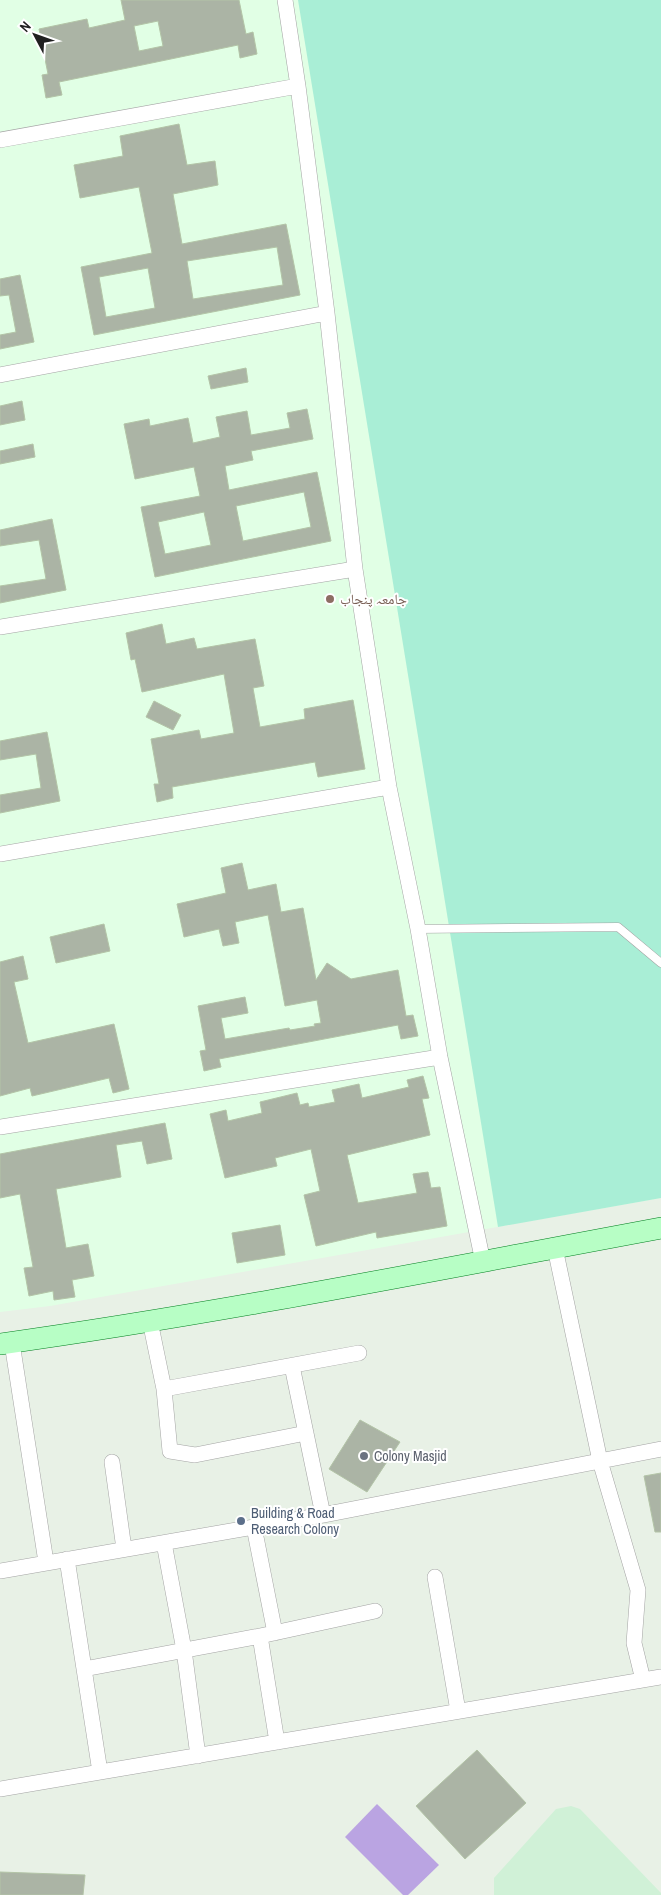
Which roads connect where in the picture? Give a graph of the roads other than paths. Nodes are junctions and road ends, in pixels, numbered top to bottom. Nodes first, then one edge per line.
1 (285, 0) edge
2 (298, 86) junction
3 (0, 140) edge
4 (327, 313) junction
5 (0, 374) edge
6 (355, 569) junction
7 (0, 627) edge
8 (389, 787) junction
9 (0, 854) edge
10 (418, 930) junction
11 (661, 963) edge
12 (440, 1057) junction
13 (0, 1127) edge
14 (661, 1228) edge
15 (555, 1248) junction
16 (483, 1262) junction
17 (150, 1320) junction
18 (6, 1344) edge
19 (359, 1353) dead end
20 (292, 1366) junction
21 (164, 1389) junction
22 (306, 1433) junction
23 (661, 1449) edge
24 (600, 1461) junction
25 (112, 1462) dead end
26 (323, 1515) junction
27 (254, 1527) junction
28 (164, 1543) junction
29 (124, 1549) junction
30 (67, 1559) junction
31 (46, 1562) junction
32 (0, 1572) edge
33 (435, 1577) dead end
34 (375, 1612) dead end
35 (275, 1633) junction
36 (260, 1636) junction
37 (184, 1650) junction
38 (84, 1668) junction
39 (661, 1676) edge
40 (643, 1680) junction
41 (458, 1711) junction
42 (276, 1742) junction
43 (198, 1756) junction
44 (100, 1772) junction
45 (0, 1789) edge

1 - 2 street
2 - 3 street
2 - 4 street
4 - 5 street
4 - 6 street
6 - 7 street
6 - 8 street
8 - 9 street
8 - 10 street
10 - 11 lane
10 - 12 street
12 - 13 street
12 - 16 street
14 - 15 street
15 - 16 street
15 - 24 street
16 - 17 street
17 - 18 street
17 - 21 street
18 - 31 street
19 - 20 street
20 - 21 street
20 - 22 street
21 - 22 street
22 - 26 street
23 - 24 street
24 - 26 street
24 - 40 street
25 - 29 street
26 - 27 street
27 - 28 street
27 - 35 street
28 - 29 street
28 - 37 street
29 - 30 street
30 - 31 street
30 - 38 street
31 - 32 street
33 - 41 street
34 - 35 street
35 - 36 street
36 - 37 street
36 - 42 street
37 - 38 street
37 - 43 street
38 - 44 street
39 - 40 street
40 - 41 street
41 - 42 street
42 - 43 street
43 - 44 street
44 - 45 street

